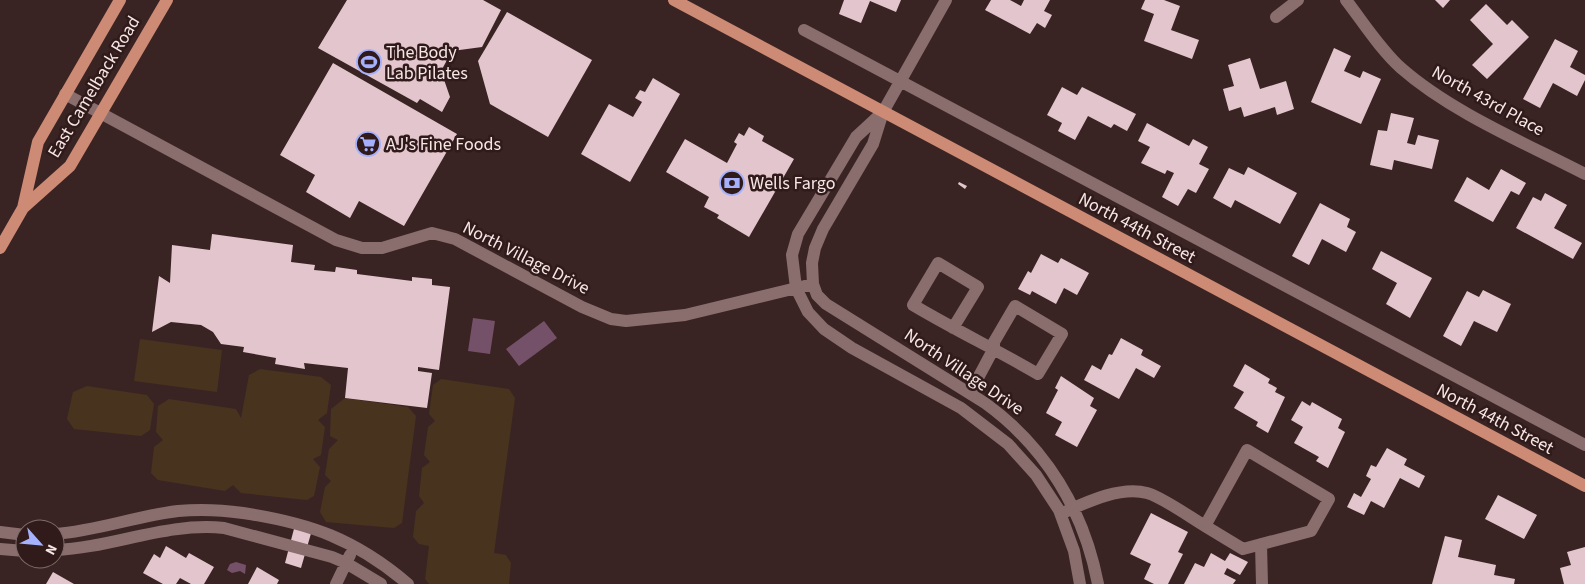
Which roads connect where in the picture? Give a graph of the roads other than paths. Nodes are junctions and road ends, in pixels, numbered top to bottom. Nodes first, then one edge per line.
1 (120, 0) edge
2 (166, 0) edge
3 (674, 0) edge
4 (946, 0) edge
5 (1298, 0) edge
6 (1346, 0) edge
7 (1276, 17) dead end
8 (804, 30) dead end
9 (900, 81) junction
10 (65, 94) junction
11 (883, 112) junction
12 (101, 114) junction
13 (1585, 174) edge
14 (23, 208) junction
15 (0, 248) edge
16 (813, 284) junction
17 (796, 288) junction
18 (953, 328) junction
19 (994, 348) junction
20 (970, 393) junction
21 (1585, 445) edge
22 (1585, 486) edge
23 (1074, 508) junction
24 (244, 513) junction
25 (1060, 514) junction
26 (1205, 526) junction
27 (0, 532) edge
28 (242, 532) junction
29 (65, 533) edge
30 (15, 534) edge
31 (1262, 544) junction
32 (355, 546) junction
33 (0, 549) edge
34 (15, 550) edge
35 (65, 550) edge
36 (346, 563) junction
37 (336, 584) edge
38 (380, 584) edge
39 (408, 584) edge
40 (1080, 584) edge
41 (1098, 584) edge
42 (1262, 584) edge

1 - 10 main road, East Camelback Road
2 - 12 main road, East Camelback Road
3 - 11 main road, North 44th Street
4 - 9 street
5 - 7 street
6 - 13 street, North 43rd Place
8 - 9 street, North 44th Street
9 - 11 street
9 - 21 street, North 44th Street
10 - 12 street, North Village Drive
10 - 14 main road, East Camelback Road
11 - 16 street
11 - 17 street
11 - 22 main road, North 44th Street
12 - 14 main road, East Camelback Road
12 - 17 street, North Village Drive
14 - 15 main road, East Camelback Road
16 - 17 street, North Village Drive
16 - 20 street, North Village Drive
17 - 25 street, North Village Drive
18 - 18 street
18 - 19 street
19 - 19 street
19 - 20 street
20 - 23 street, North Village Drive
23 - 25 street
23 - 26 street
23 - 41 street, North Village Drive
24 - 28 street
24 - 29 street
24 - 32 street
25 - 40 street, North Village Drive
26 - 31 street
26 - 31 street
27 - 30 street
28 - 35 street
28 - 36 street
31 - 42 street
32 - 36 street
32 - 39 street
33 - 34 street
36 - 37 street
36 - 38 street

